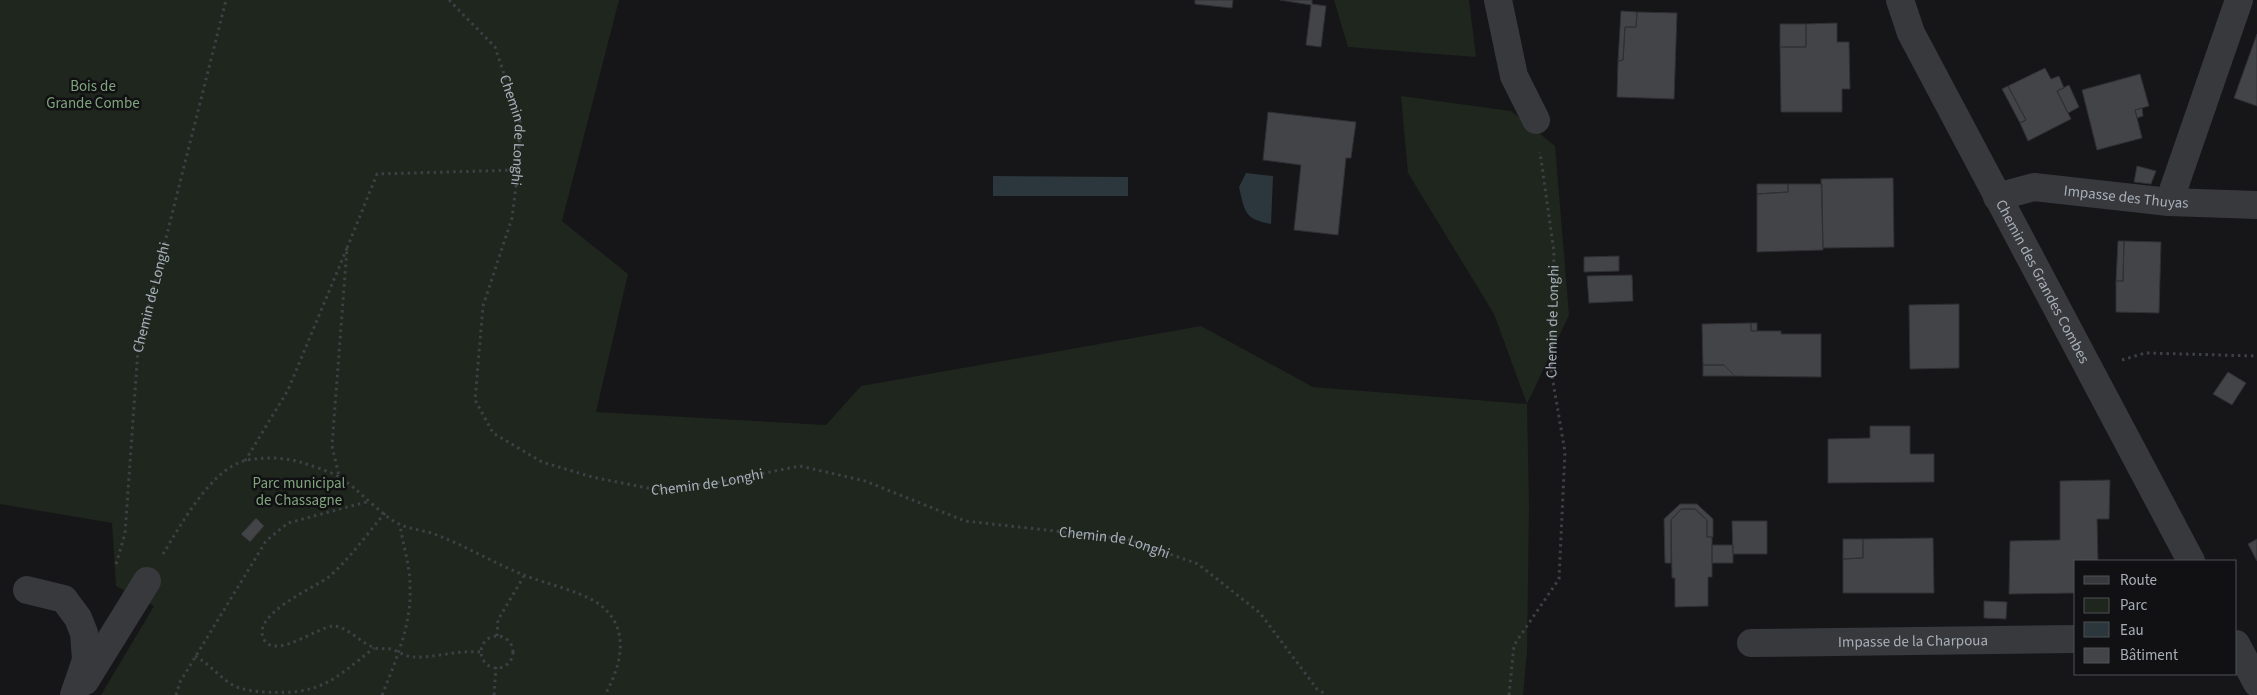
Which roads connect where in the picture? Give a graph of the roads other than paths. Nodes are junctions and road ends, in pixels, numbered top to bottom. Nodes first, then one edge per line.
1 (1498, 0) edge
2 (1900, 0) edge
3 (2239, 0) edge
4 (1536, 120) road end
5 (1997, 198) junction
6 (2169, 202) junction
7 (2257, 205) edge
8 (2190, 560) edge
9 (147, 581) road end
10 (27, 590) dead end
11 (2074, 639) edge
12 (1751, 643) dead end
13 (2237, 646) edge
14 (2257, 683) edge
15 (75, 695) edge

1 - 4 street
2 - 5 street, Chemin des Grandes Combes
3 - 6 street
5 - 6 street, Impasse des Thuyas
5 - 8 street, Chemin des Grandes Combes
6 - 7 street, Impasse des Thuyas
9 - 15 street
10 - 15 street
11 - 12 street, Impasse de la Charpoua
13 - 14 street

